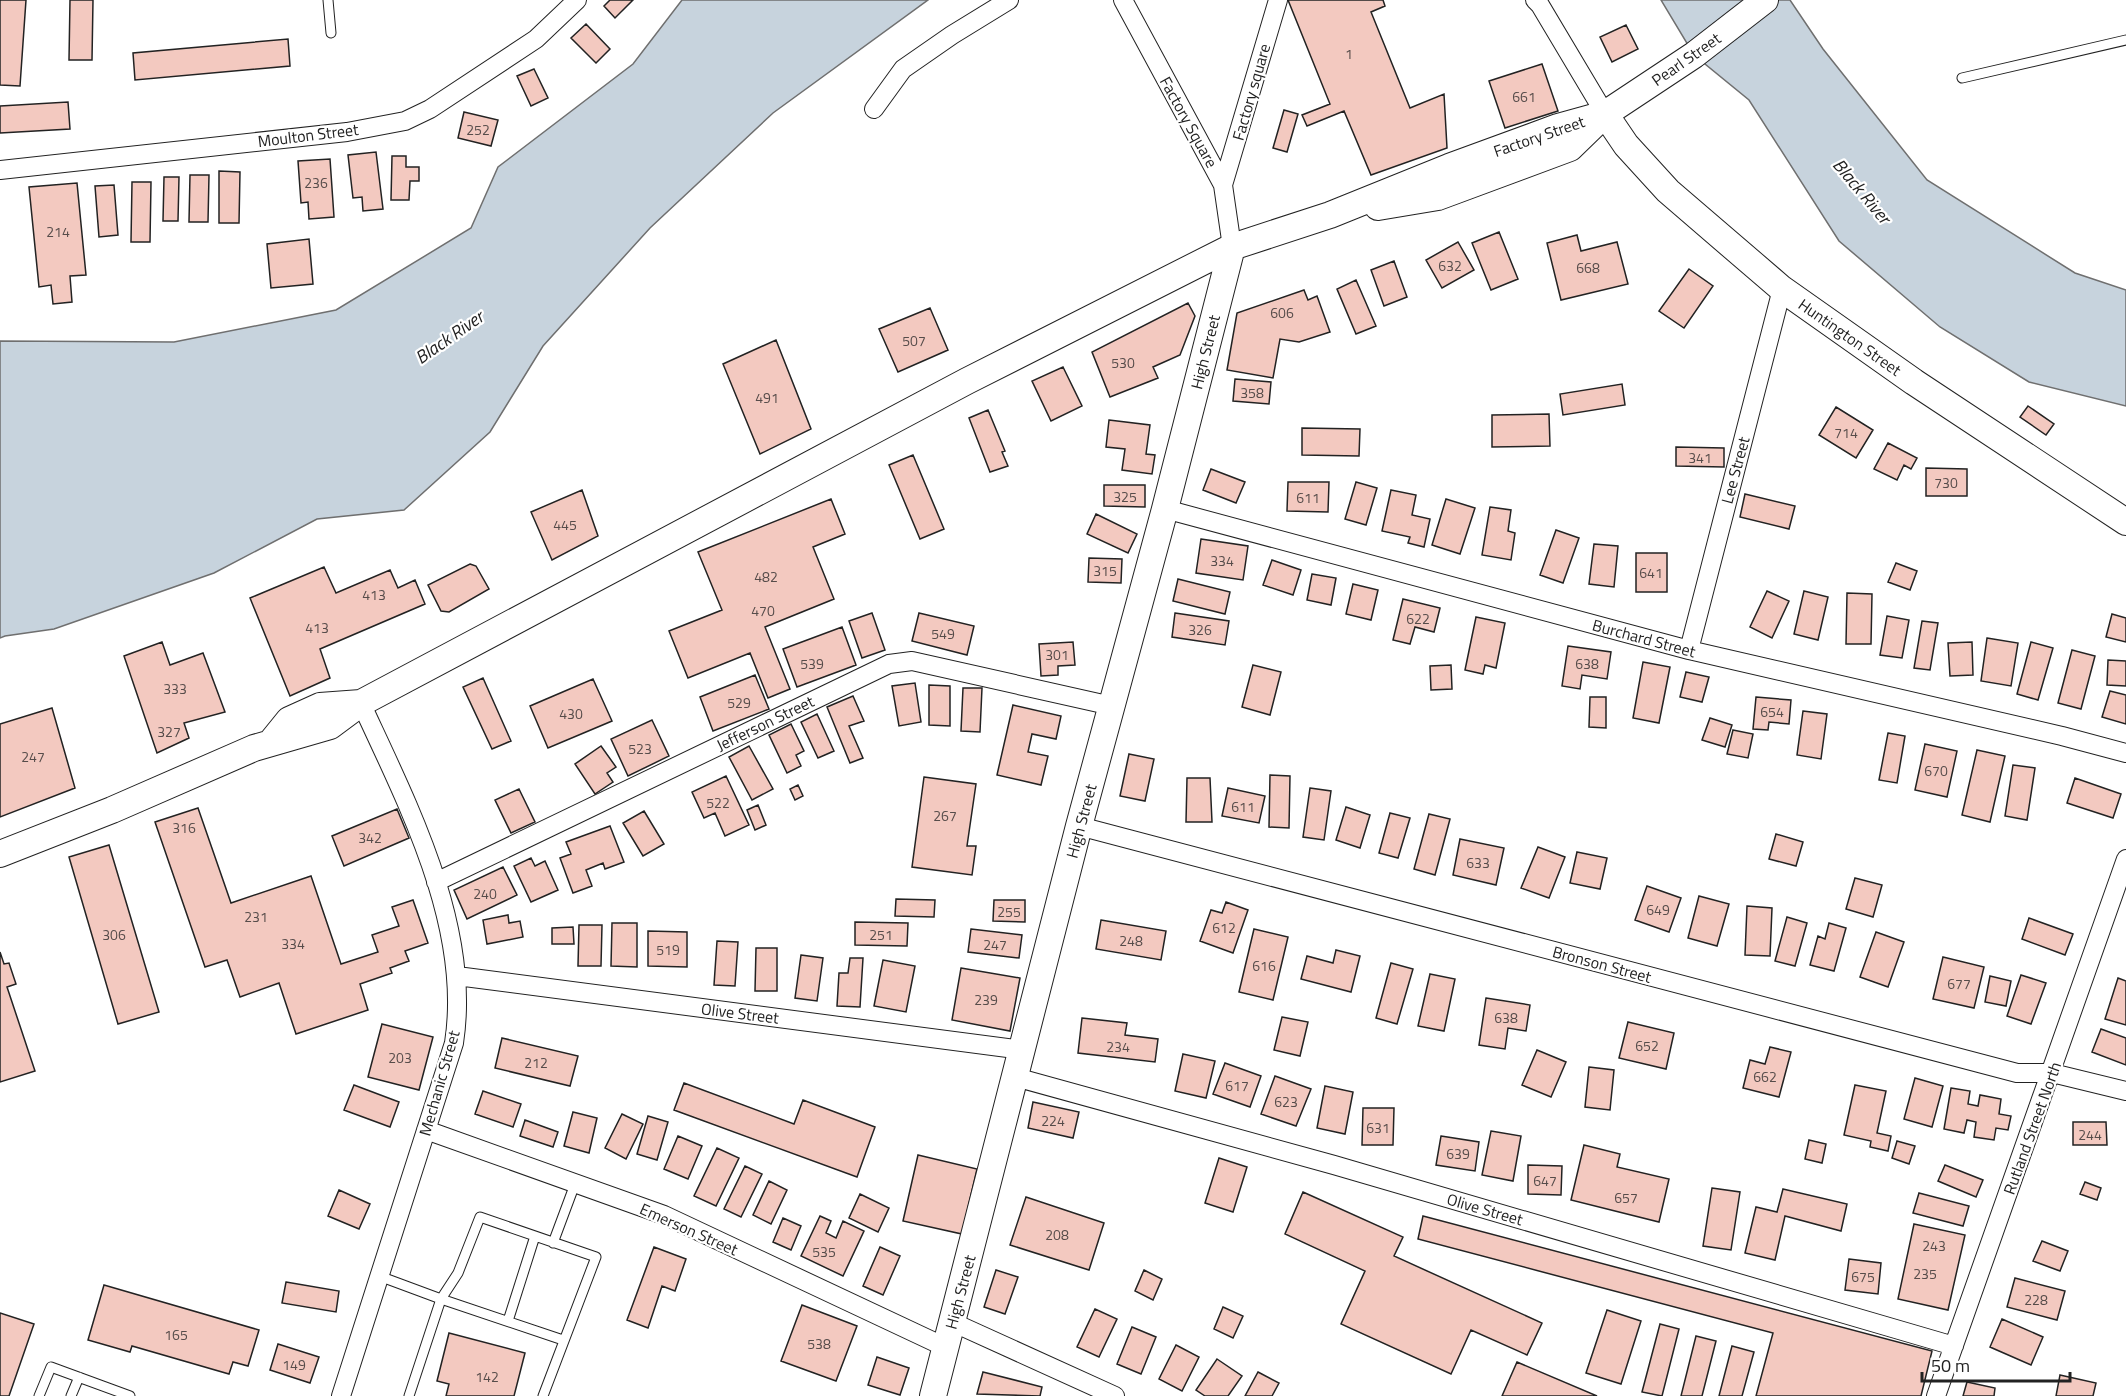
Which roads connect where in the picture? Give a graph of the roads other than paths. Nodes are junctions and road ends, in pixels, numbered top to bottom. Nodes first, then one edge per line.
1 (327, 0) edge
2 (577, 0) edge
3 (1009, 0) edge
4 (1278, 0) edge
5 (1534, 0) edge
6 (1765, 0) edge
7 (1124, 2) edge
8 (331, 33) dead end
9 (2126, 40) edge
10 (1962, 78) dead end
11 (874, 109) dead end
12 (1605, 114) junction
13 (0, 170) edge
14 (1223, 185) junction
15 (1232, 248) junction
16 (1782, 290) junction
17 (1165, 509) junction
18 (2126, 522) edge
19 (1689, 650) junction
20 (361, 703) junction
21 (1112, 706) junction
22 (2126, 753) edge
23 (1079, 826) junction
24 (0, 854) edge
25 (2126, 859) edge
26 (436, 882) junction
27 (457, 976) junction
28 (1023, 1050) junction
29 (2052, 1072) junction
30 (1016, 1077) junction
31 (2126, 1091) edge
32 (426, 1130) junction
33 (575, 1184) junction
34 (534, 1236) junction
35 (553, 1242) junction
36 (379, 1275) junction
37 (441, 1299) junction
38 (508, 1321) junction
39 (952, 1322) junction
40 (563, 1340) junction
41 (1954, 1346) junction
42 (945, 1347) junction
43 (79, 1377) junction
44 (39, 1396) edge
45 (71, 1396) edge
46 (130, 1396) edge
47 (340, 1396) edge
48 (409, 1396) edge
49 (543, 1396) edge
50 (933, 1396) edge
51 (1114, 1396) edge
52 (1936, 1396) edge

1 - 8 lane
2 - 13 street, Moulton Street
3 - 11 street
4 - 14 street, Factory square
5 - 12 street
6 - 12 main road, Pearl Street
7 - 14 street, Factory Square
9 - 10 lane
12 - 15 main road, Factory Street
12 - 16 main road, Huntington Street
14 - 15 street, Factory Square
15 - 17 main road, High Street
15 - 20 main road, Factory Street
16 - 18 main road, Huntington Street
16 - 19 street, Lee Street
17 - 19 street, Burchard Street
17 - 21 main road, High Street
19 - 22 street, Burchard Street
20 - 24 main road
20 - 26 street, Mechanic Street
21 - 23 main road, High Street
21 - 26 street, Jefferson Street
23 - 28 main road, High Street
23 - 29 street, Bronson Street
25 - 29 street, Rutland Street North
26 - 27 street, Mechanic Street
27 - 28 street, Olive Street
27 - 32 street, Mechanic Street
28 - 30 main road, High Street
29 - 31 street, Bronson Street
29 - 41 street, Rutland Street North
30 - 39 main road, High Street
30 - 41 street, Olive Street
32 - 33 street, Emerson Street
32 - 36 street, Mechanic Street
33 - 35 lane
33 - 42 street, Emerson Street
34 - 35 lane
34 - 37 lane
34 - 38 lane
35 - 40 lane
36 - 37 lane
36 - 47 street, Mechanic Street
37 - 38 lane
37 - 48 lane
38 - 40 lane
39 - 42 main road, High Street
39 - 51 street
40 - 49 lane
41 - 52 street, Rutland Street North
42 - 50 main road, High Street
43 - 44 lane
43 - 45 lane
43 - 46 lane

